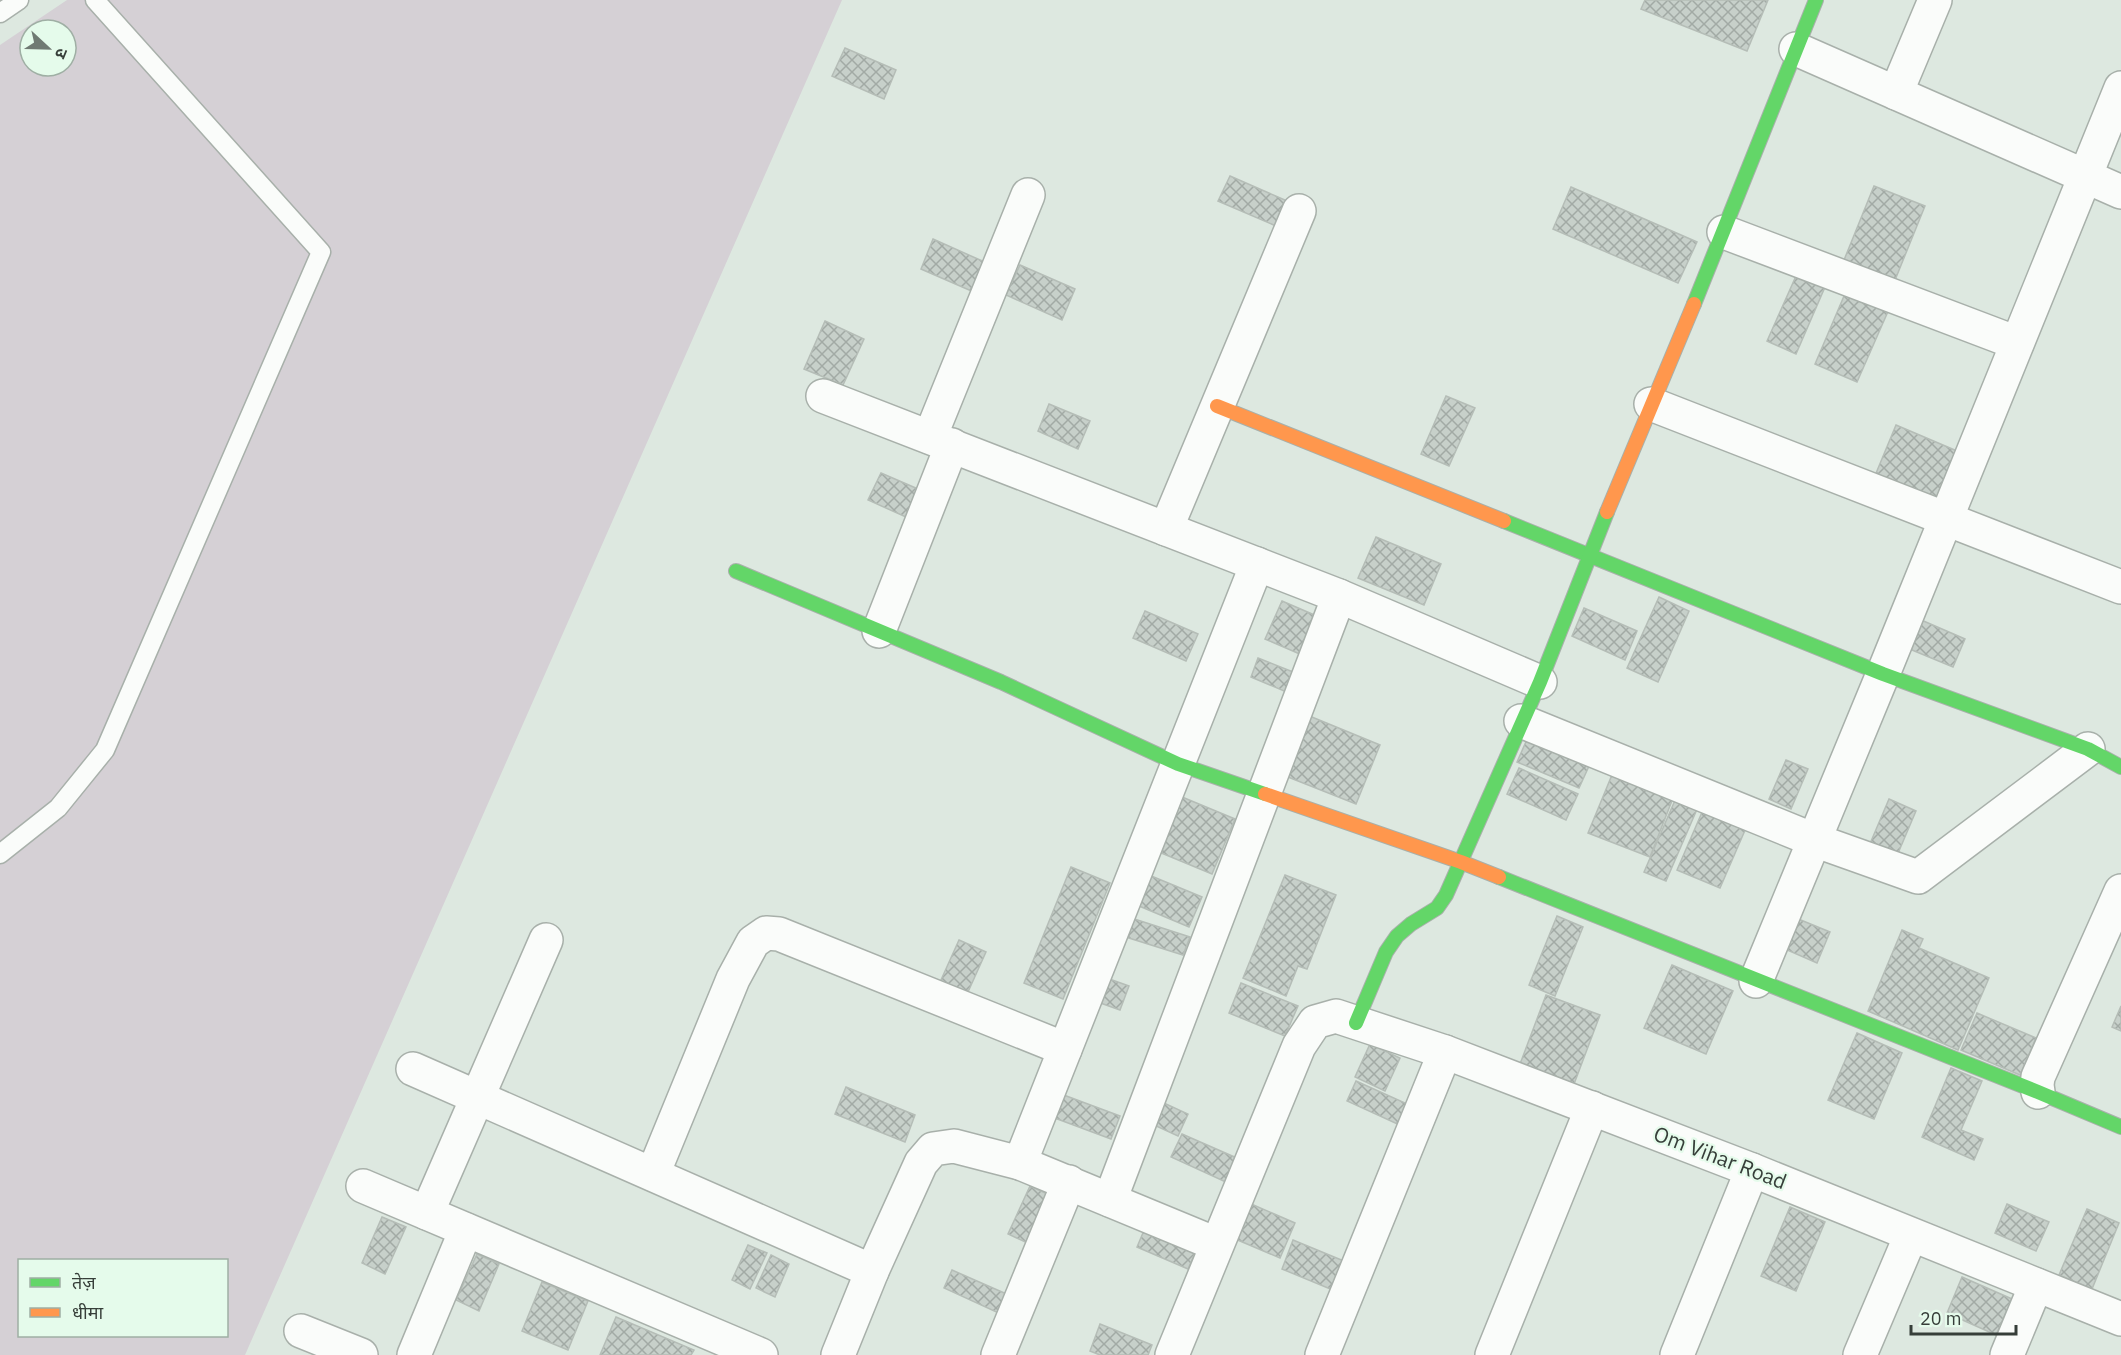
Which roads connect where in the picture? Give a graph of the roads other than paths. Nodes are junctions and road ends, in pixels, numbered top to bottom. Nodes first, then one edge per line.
1 (19, 0) edge
2 (95, 0) edge
3 (1816, 0) edge
4 (1935, 0) edge
5 (0, 13) edge
6 (1796, 49) junction
7 (2121, 88) edge
8 (1896, 93) junction
9 (2085, 176) junction
10 (2121, 192) edge
11 (1028, 195) dead end
12 (1299, 211) dead end
13 (1724, 232) junction
14 (2017, 343) junction
15 (823, 396) dead end
16 (1651, 404) junction
17 (1217, 406) junction
18 (941, 441) junction
19 (1945, 520) junction
20 (1166, 529) junction
21 (1588, 556) junction
22 (1257, 564) junction
23 (736, 571) dead end
24 (2121, 587) edge
25 (1339, 596) junction
26 (879, 631) junction
27 (1883, 674) junction
28 (1540, 682) junction
29 (1521, 721) junction
30 (2088, 749) junction
31 (1178, 764) junction
32 (2121, 767) edge
33 (1264, 795) junction
34 (1814, 840) junction
35 (0, 854) edge
36 (1461, 862) junction
37 (2121, 891) edge
38 (2111, 939) edge
39 (546, 940) dead end
40 (1756, 981) junction
41 (1356, 1023) junction
42 (1065, 1049) junction
43 (1444, 1052) junction
44 (413, 1069) dead end
45 (2038, 1092) junction
46 (478, 1097) junction
47 (1592, 1108) junction
48 (2121, 1127) edge
49 (1020, 1163) junction
50 (1752, 1170) junction
51 (653, 1174) junction
52 (1069, 1182) junction
53 (363, 1186) dead end
54 (1110, 1200) junction
55 (427, 1214) junction
56 (465, 1230) junction
57 (1911, 1235) junction
58 (1216, 1244) junction
59 (872, 1271) junction
60 (2036, 1284) junction
61 (2121, 1319) edge
62 (302, 1332) dead end
63 (361, 1355) edge
64 (414, 1355) edge
65 (761, 1355) edge
66 (838, 1355) edge
67 (998, 1355) edge
68 (1172, 1355) edge
69 (1322, 1355) edge
70 (1492, 1355) edge
71 (1677, 1355) edge
72 (1860, 1355) edge
73 (2007, 1355) edge

1 - 5 lane
2 - 35 lane
3 - 6 street
4 - 8 street
6 - 8 street
6 - 13 street
7 - 9 street
8 - 9 street
9 - 10 street
9 - 14 street
11 - 18 street
12 - 17 street
13 - 14 street
13 - 16 street
14 - 19 street
15 - 18 street
16 - 19 street
16 - 21 street
17 - 20 street
17 - 21 street
18 - 20 street
18 - 26 street
19 - 24 street
19 - 27 street
20 - 22 street
21 - 27 street
21 - 28 street
22 - 25 street
22 - 31 street
23 - 26 street
25 - 28 street
25 - 33 street
26 - 31 street
27 - 30 street
27 - 34 street
28 - 29 street
29 - 34 street
29 - 36 street
30 - 32 street
30 - 34 street
31 - 33 street
31 - 42 street
33 - 36 street
33 - 54 street
34 - 40 street
36 - 40 street
36 - 41 street
37 - 38 street
38 - 45 street
39 - 46 street
40 - 45 street
41 - 43 street, Om Vihar Road
41 - 58 street, Om Vihar Road
42 - 49 street
42 - 51 street
43 - 47 street, Om Vihar Road
43 - 69 street
44 - 46 street
45 - 48 street
46 - 51 street
46 - 55 street
47 - 50 street, Om Vihar Road
47 - 70 street
49 - 52 street
49 - 59 street
50 - 57 street, Om Vihar Road
50 - 71 street
51 - 59 street
52 - 54 street
52 - 67 street
53 - 55 street
54 - 58 street
55 - 56 street
56 - 64 street
56 - 65 street
57 - 60 street, Om Vihar Road
57 - 72 street
58 - 68 street
59 - 66 street
60 - 61 street, Om Vihar Road
60 - 73 street
62 - 63 street

